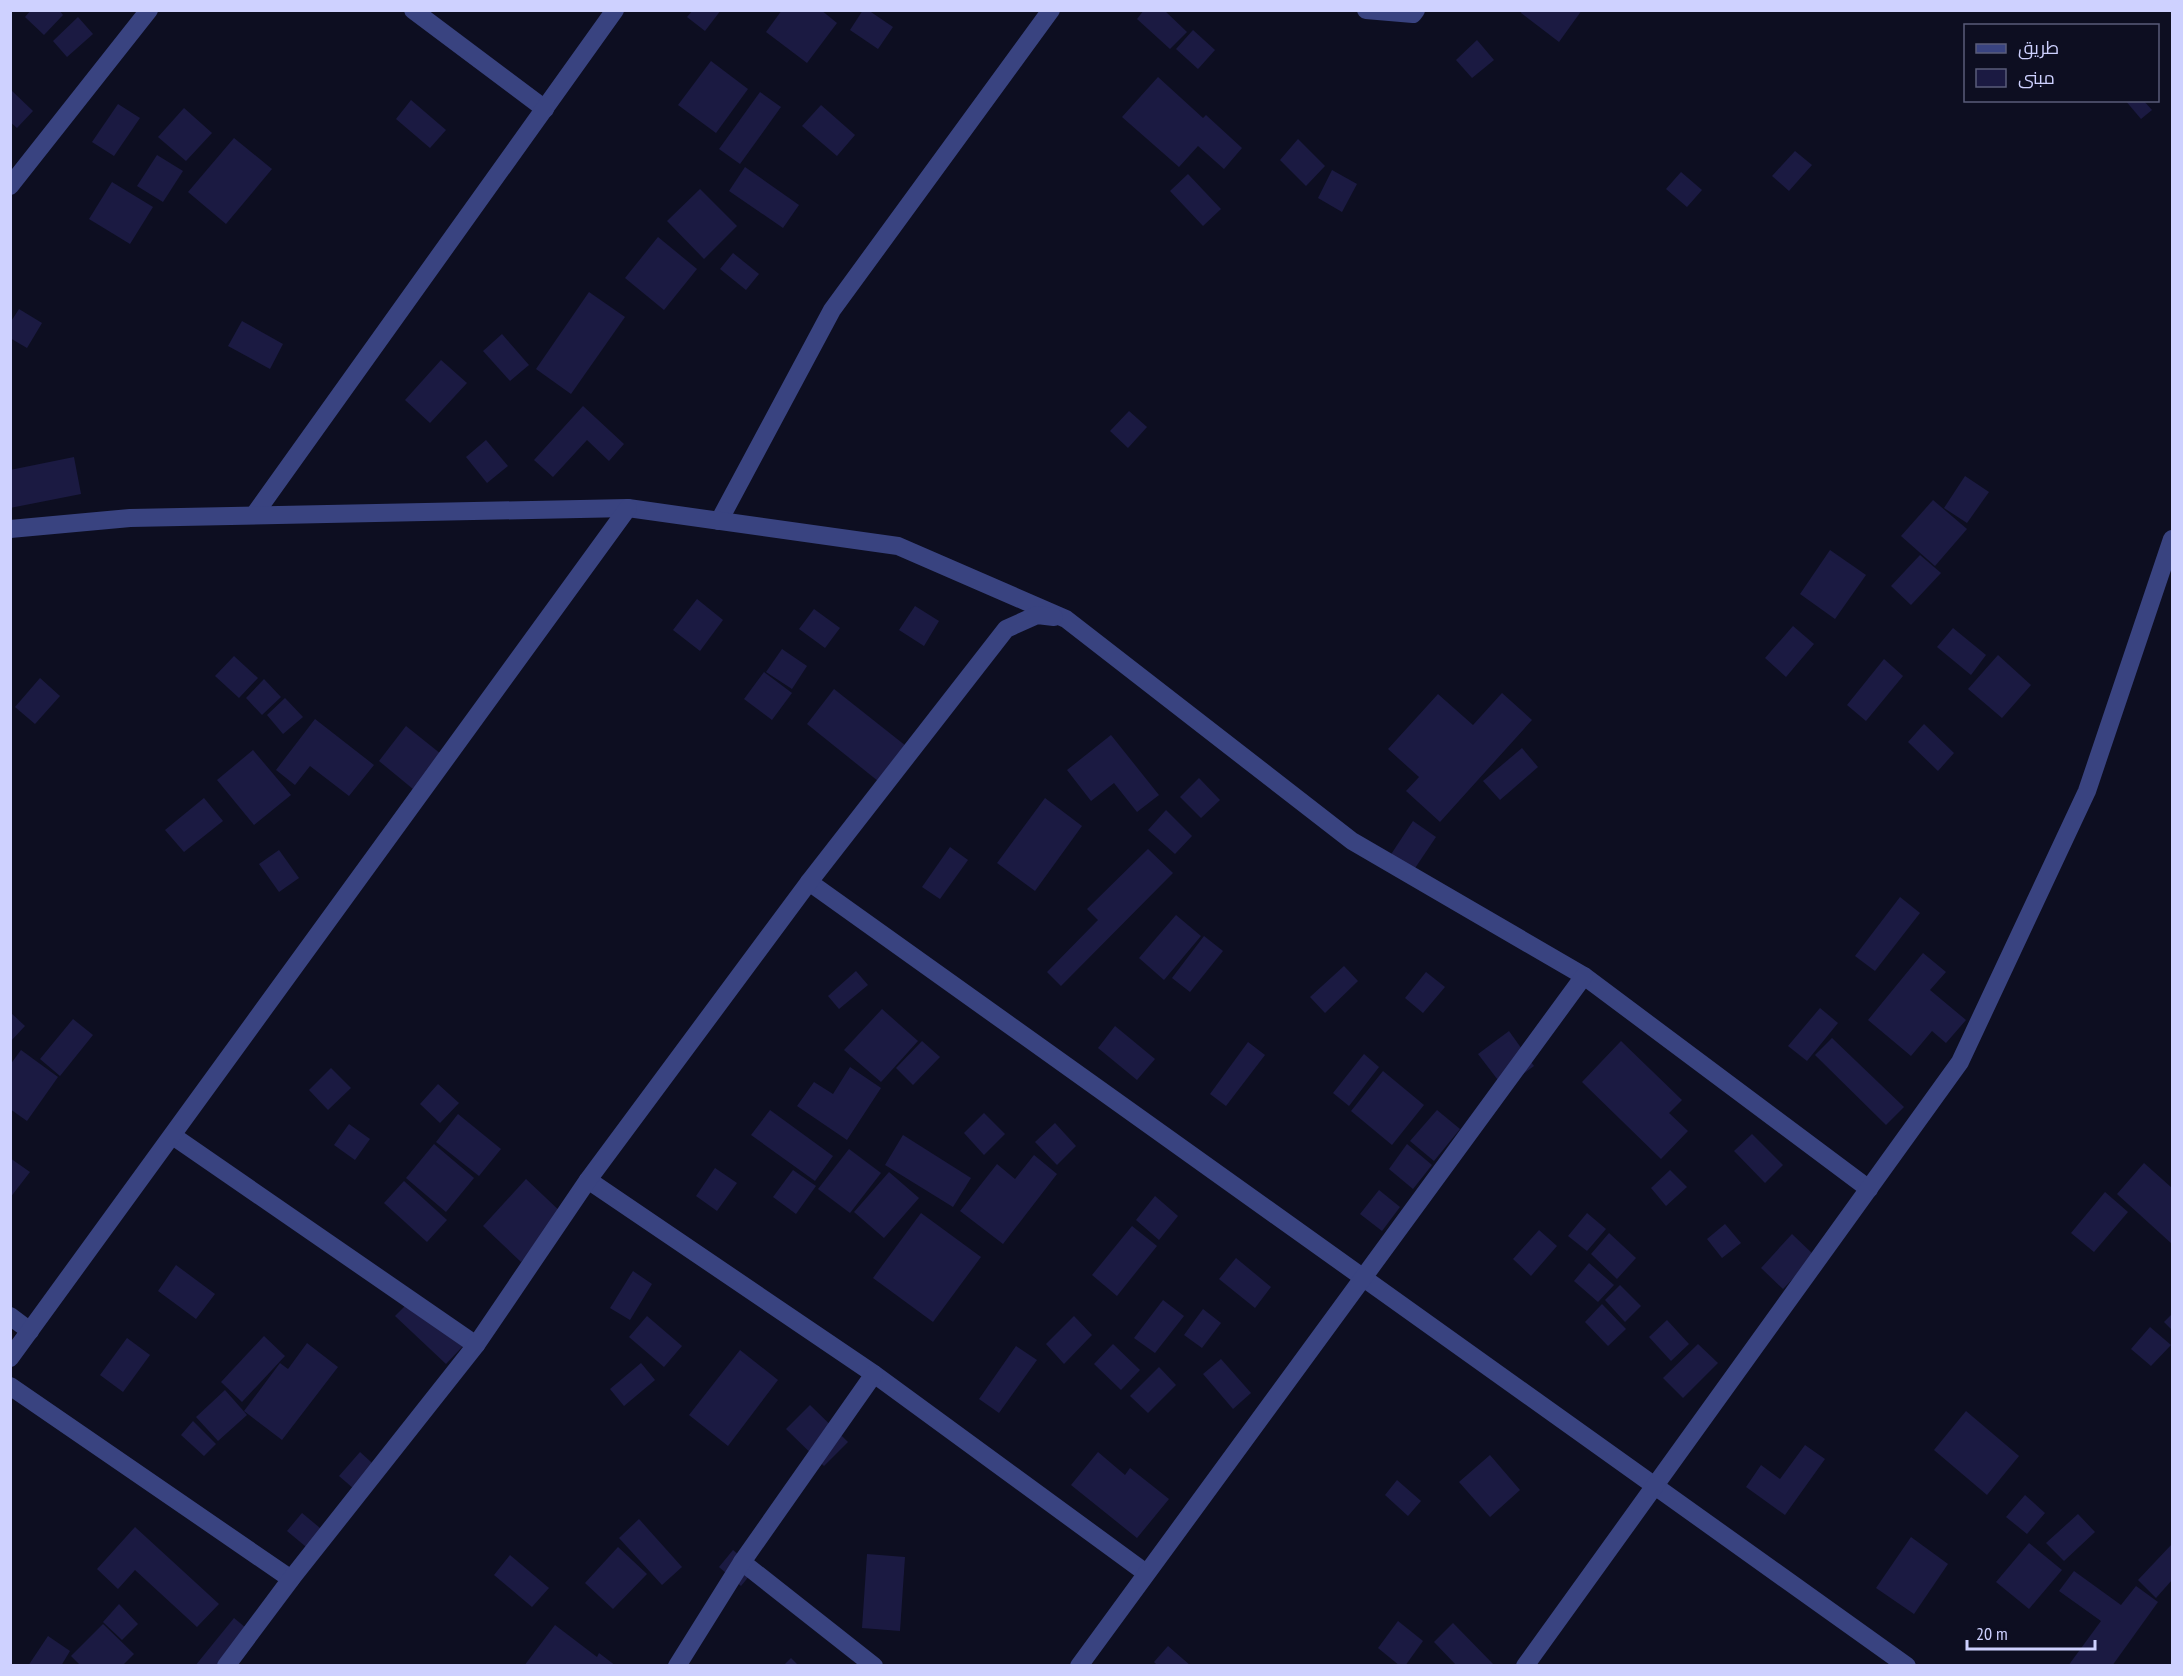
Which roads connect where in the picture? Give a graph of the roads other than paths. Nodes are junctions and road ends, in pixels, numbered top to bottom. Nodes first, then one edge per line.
1 (149, 10) edge
2 (413, 10) edge
3 (615, 10) edge
4 (1051, 10) edge
5 (1366, 10) edge
6 (1416, 10) edge
7 (545, 109) junction
8 (10, 186) edge
9 (628, 508) junction
10 (254, 515) junction
11 (719, 521) junction
12 (10, 529) edge
13 (2172, 539) edge
14 (1066, 619) junction
15 (809, 882) junction
16 (1584, 976) junction
17 (173, 1136) junction
18 (588, 1180) junction
19 (1869, 1189) junction
20 (1363, 1277) junction
21 (10, 1316) edge
22 (30, 1331) junction
23 (476, 1345) junction
24 (10, 1358) edge
25 (874, 1374) junction
26 (10, 1386) edge
27 (1655, 1486) junction
28 (742, 1562) junction
29 (1146, 1573) junction
30 (291, 1579) junction
31 (226, 1665) edge
32 (677, 1665) edge
33 (874, 1665) edge
34 (1079, 1665) edge
35 (1525, 1665) edge
36 (1907, 1665) edge

1 - 8 street
2 - 7 street
3 - 7 street
4 - 11 street
5 - 6 street
7 - 10 street
9 - 10 street
9 - 11 street
9 - 17 street
10 - 12 street
11 - 14 street
13 - 19 street
14 - 15 street
14 - 16 street
15 - 18 street
15 - 20 street
16 - 19 street
16 - 20 street
17 - 22 street
17 - 23 street
18 - 23 street
18 - 25 street
19 - 27 street
20 - 27 street
20 - 29 street
21 - 22 street
22 - 24 street
23 - 30 street
25 - 28 street
25 - 29 street
26 - 30 street
27 - 35 street
27 - 36 street
28 - 32 street
28 - 33 street
29 - 34 street
30 - 31 street

